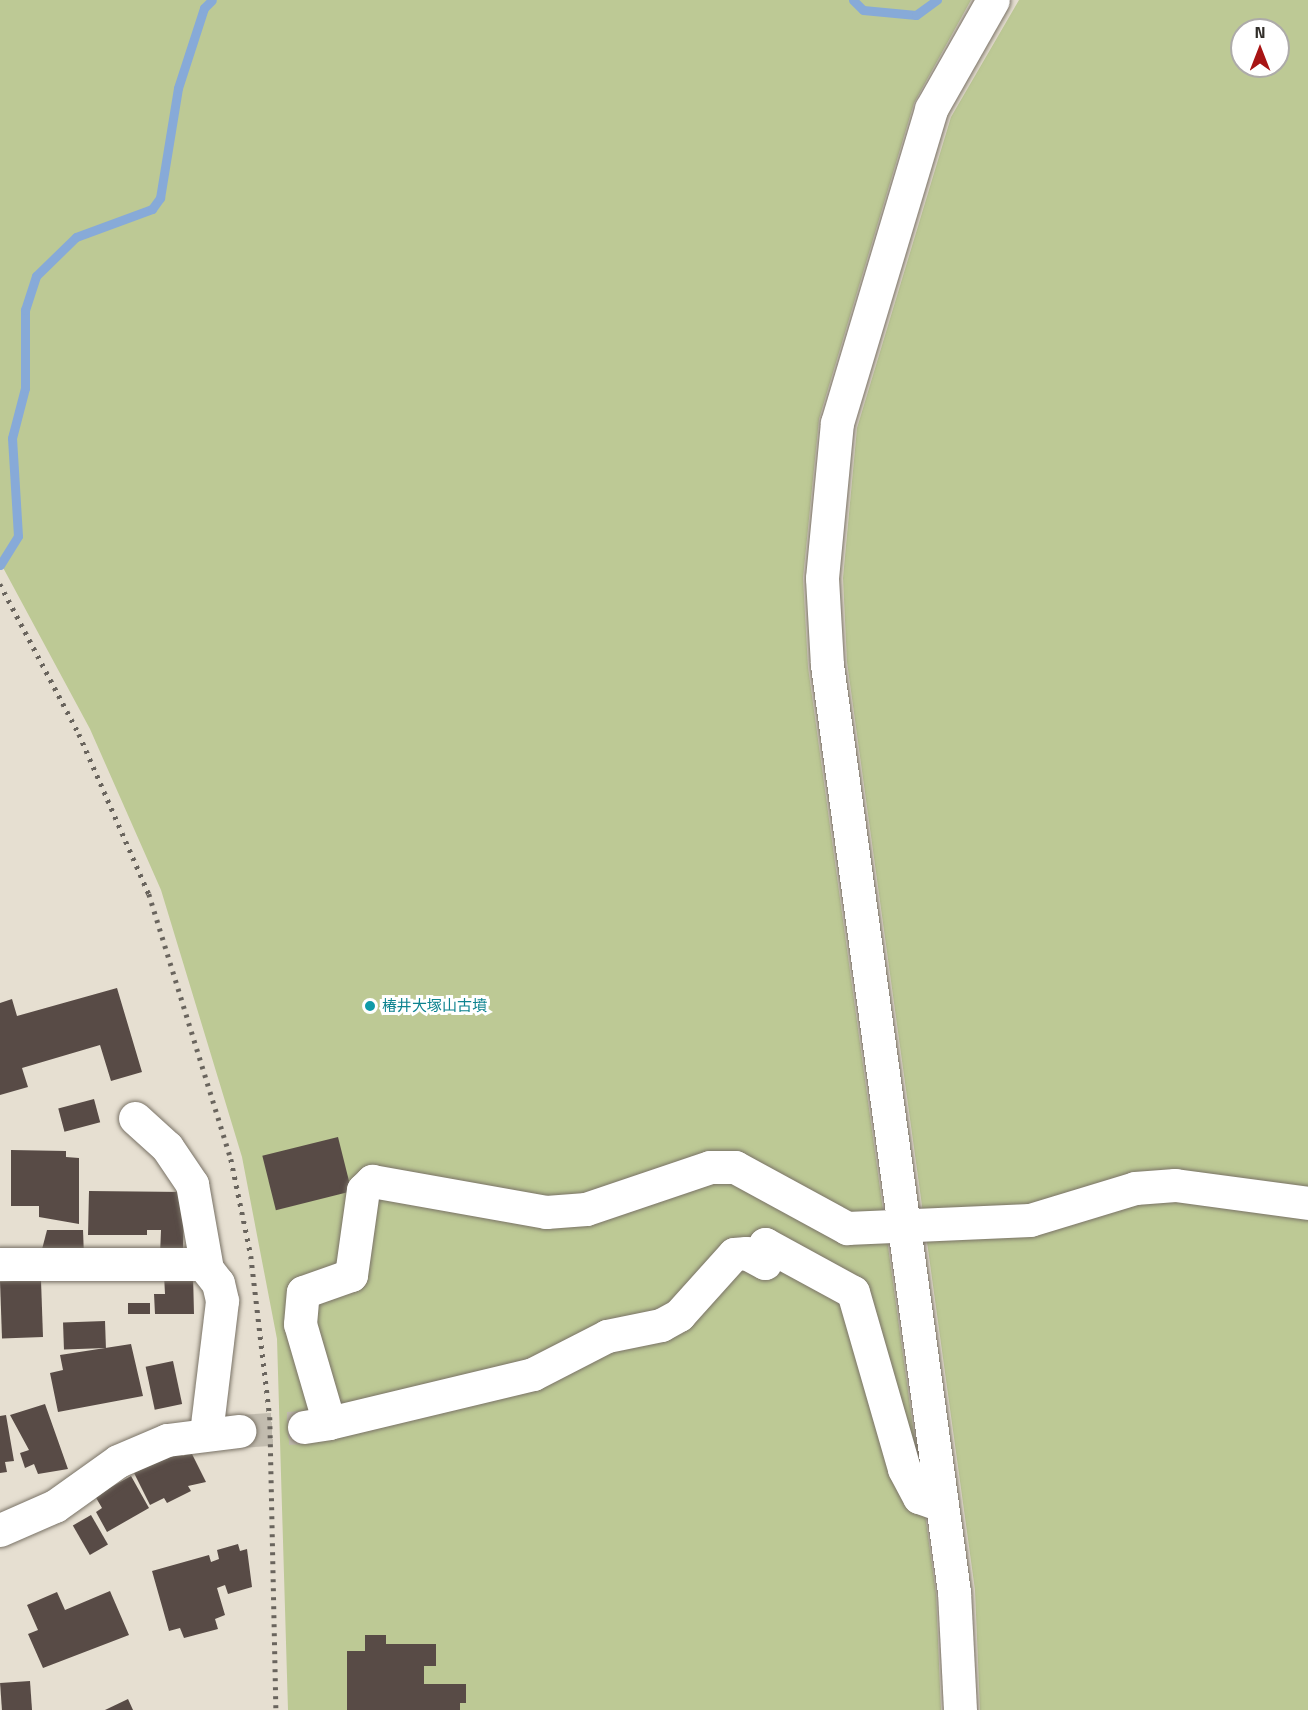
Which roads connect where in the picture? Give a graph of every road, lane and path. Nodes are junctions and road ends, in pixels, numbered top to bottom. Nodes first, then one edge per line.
1 (993, 0) edge
2 (135, 1118) dead end
3 (1308, 1203) edge
4 (905, 1224) junction
5 (0, 1264) edge
6 (207, 1269) junction
7 (239, 1431) tunnel mouth
8 (206, 1434) junction
9 (941, 1505) junction
10 (0, 1530) edge
11 (960, 1710) edge

1 - 4 street
2 - 6 street
3 - 4 street
4 - 9 street
4 - 9 street
5 - 6 street
6 - 8 street
7 - 8 street
8 - 10 street
9 - 11 street

